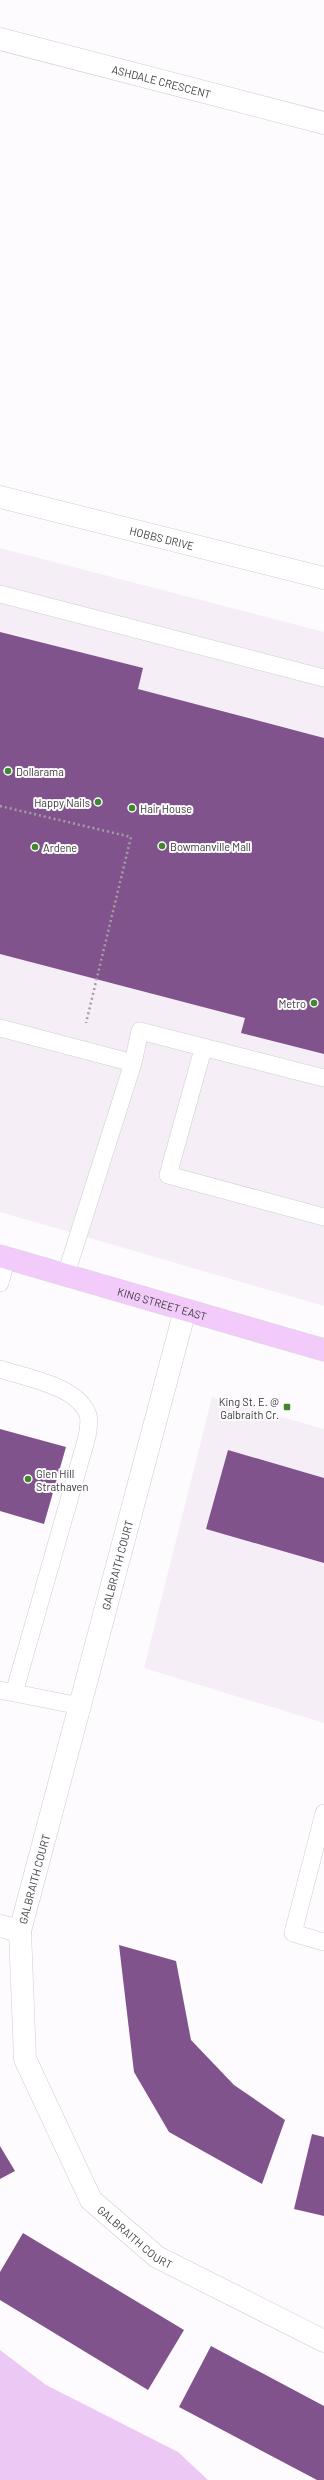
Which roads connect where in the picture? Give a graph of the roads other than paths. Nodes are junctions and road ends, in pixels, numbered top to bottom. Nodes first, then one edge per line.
1 (0, 39) edge
2 (324, 123) edge
3 (0, 496) edge
4 (324, 578) edge
5 (0, 594) edge
6 (324, 678) edge
7 (0, 1028) edge
8 (203, 1049) junction
9 (133, 1063) junction
10 (324, 1078) edge
11 (324, 1217) edge
12 (4, 1257) edge
13 (66, 1274) junction
14 (0, 1283) edge
15 (185, 1310) junction
16 (324, 1350) edge
17 (0, 1369) edge
18 (7, 1691) edge
19 (80, 1706) junction
20 (324, 1813) edge
21 (321, 1837) edge
22 (10, 1929) edge
23 (324, 1942) edge
24 (324, 2341) edge

1 - 2 street, ASHDALE CRESCENT
3 - 4 street, HOBBS DRIVE
5 - 6 lane
7 - 9 lane
8 - 9 lane
8 - 10 lane
8 - 11 lane
9 - 13 lane
12 - 13 main road, KING STREET EAST
12 - 14 lane
13 - 15 main road, KING STREET EAST
15 - 16 main road, KING STREET EAST
15 - 19 street, GALBRAITH COURT
17 - 18 lane
18 - 19 lane
19 - 22 street, GALBRAITH COURT
20 - 21 lane
21 - 23 lane
22 - 24 street, GALBRAITH COURT

